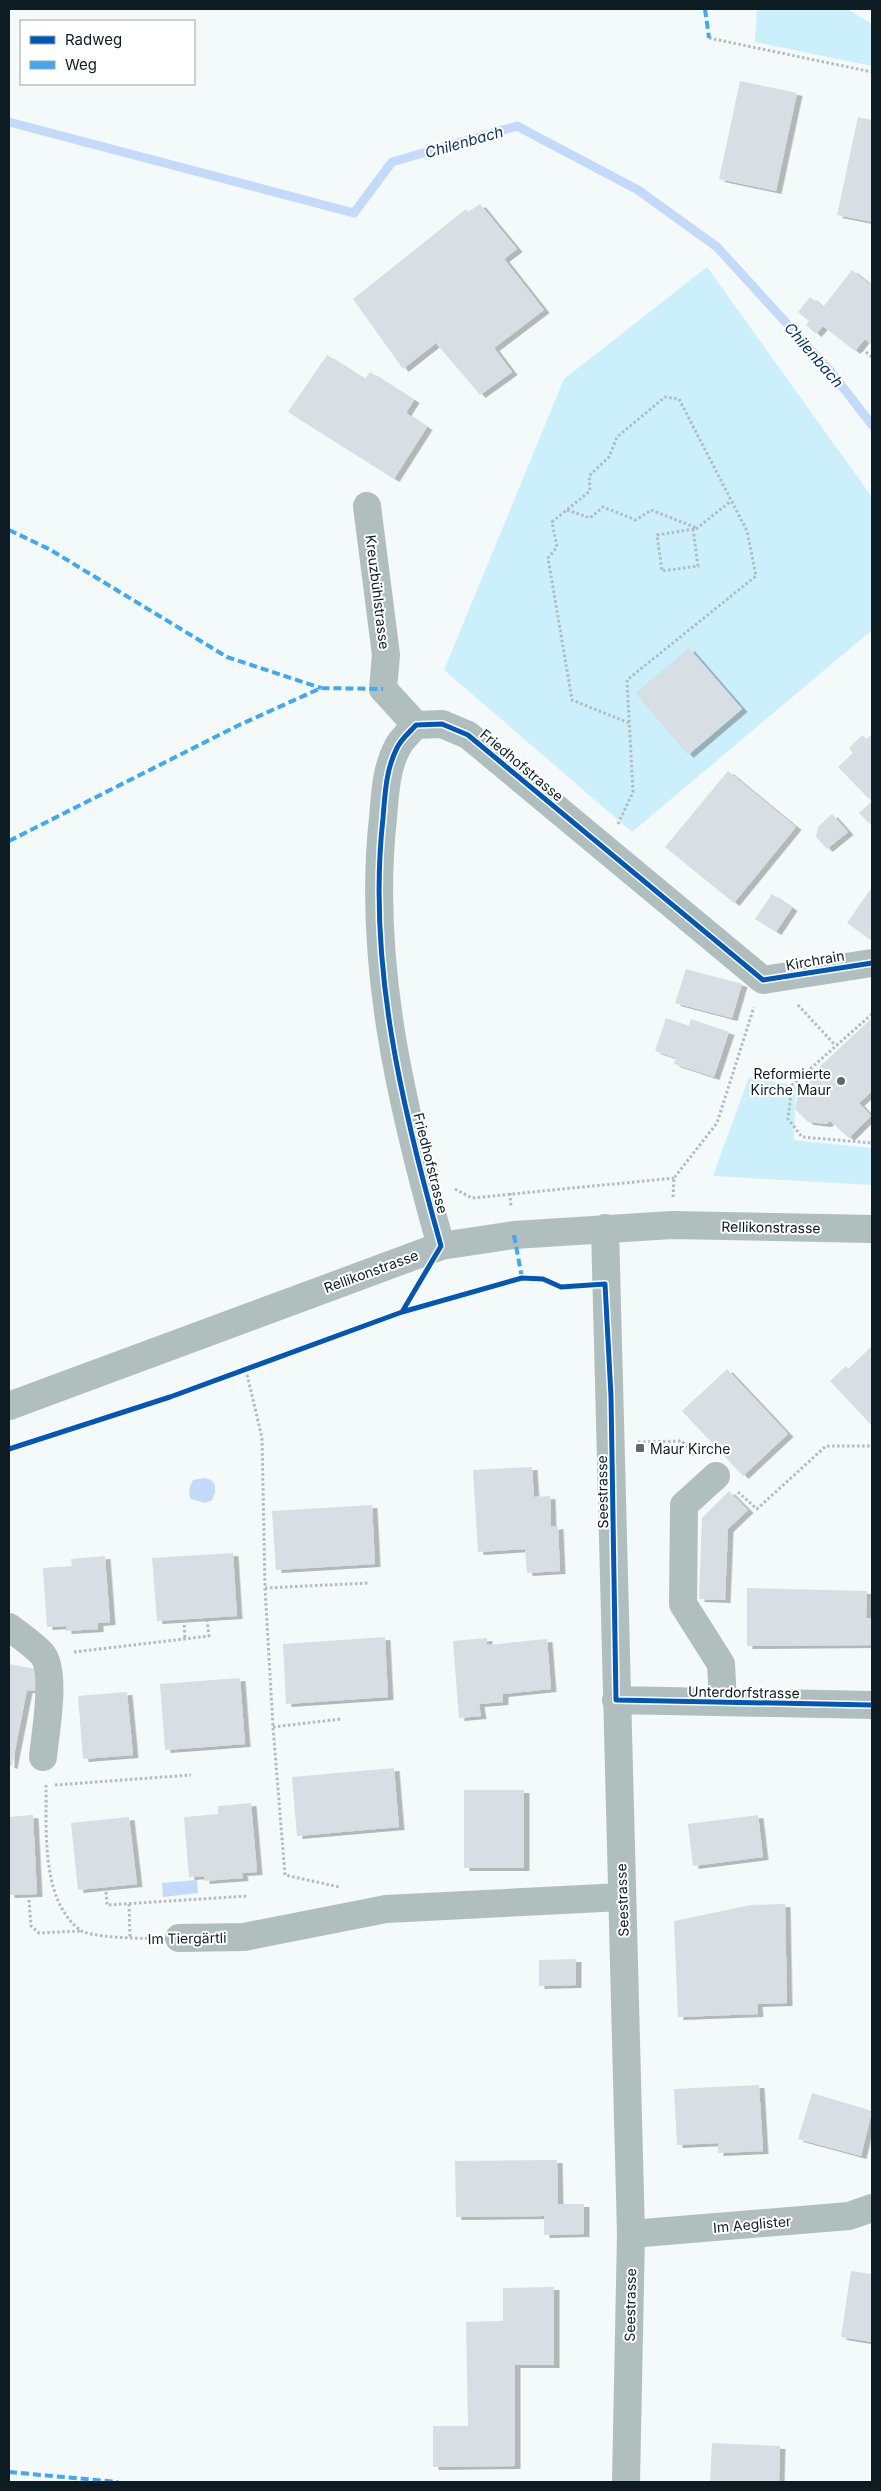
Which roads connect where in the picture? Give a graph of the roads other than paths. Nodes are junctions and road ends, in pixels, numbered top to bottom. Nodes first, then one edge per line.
1 (367, 506) dead end
2 (416, 725) junction
3 (872, 963) edge
4 (768, 979) joint
5 (605, 1228) junction
6 (872, 1229) edge
7 (441, 1246) junction
8 (9, 1406) edge
9 (716, 1476) road end
10 (9, 1627) edge
11 (616, 1700) junction
12 (723, 1701) junction
13 (872, 1704) edge
14 (43, 1757) road end
15 (622, 1897) junction
16 (179, 1938) road end
17 (872, 2208) edge
18 (631, 2234) junction
19 (626, 2482) edge

1 - 2 street, Kreuzbühlstrasse
2 - 4 street, Friedhofstrasse
2 - 7 street, Friedhofstrasse
3 - 4 street, Kirchrain
5 - 6 street, Rellikonstrasse
5 - 7 street, Rellikonstrasse
5 - 11 street, Seestrasse
7 - 8 street, Rellikonstrasse
9 - 12 street
10 - 14 street
11 - 12 street, Unterdorfstrasse
11 - 15 street, Seestrasse
12 - 13 street, Unterdorfstrasse
15 - 16 street, Im Tiergärtli
15 - 18 street, Seestrasse
17 - 18 street, Im Aeglister
18 - 19 street, Seestrasse

